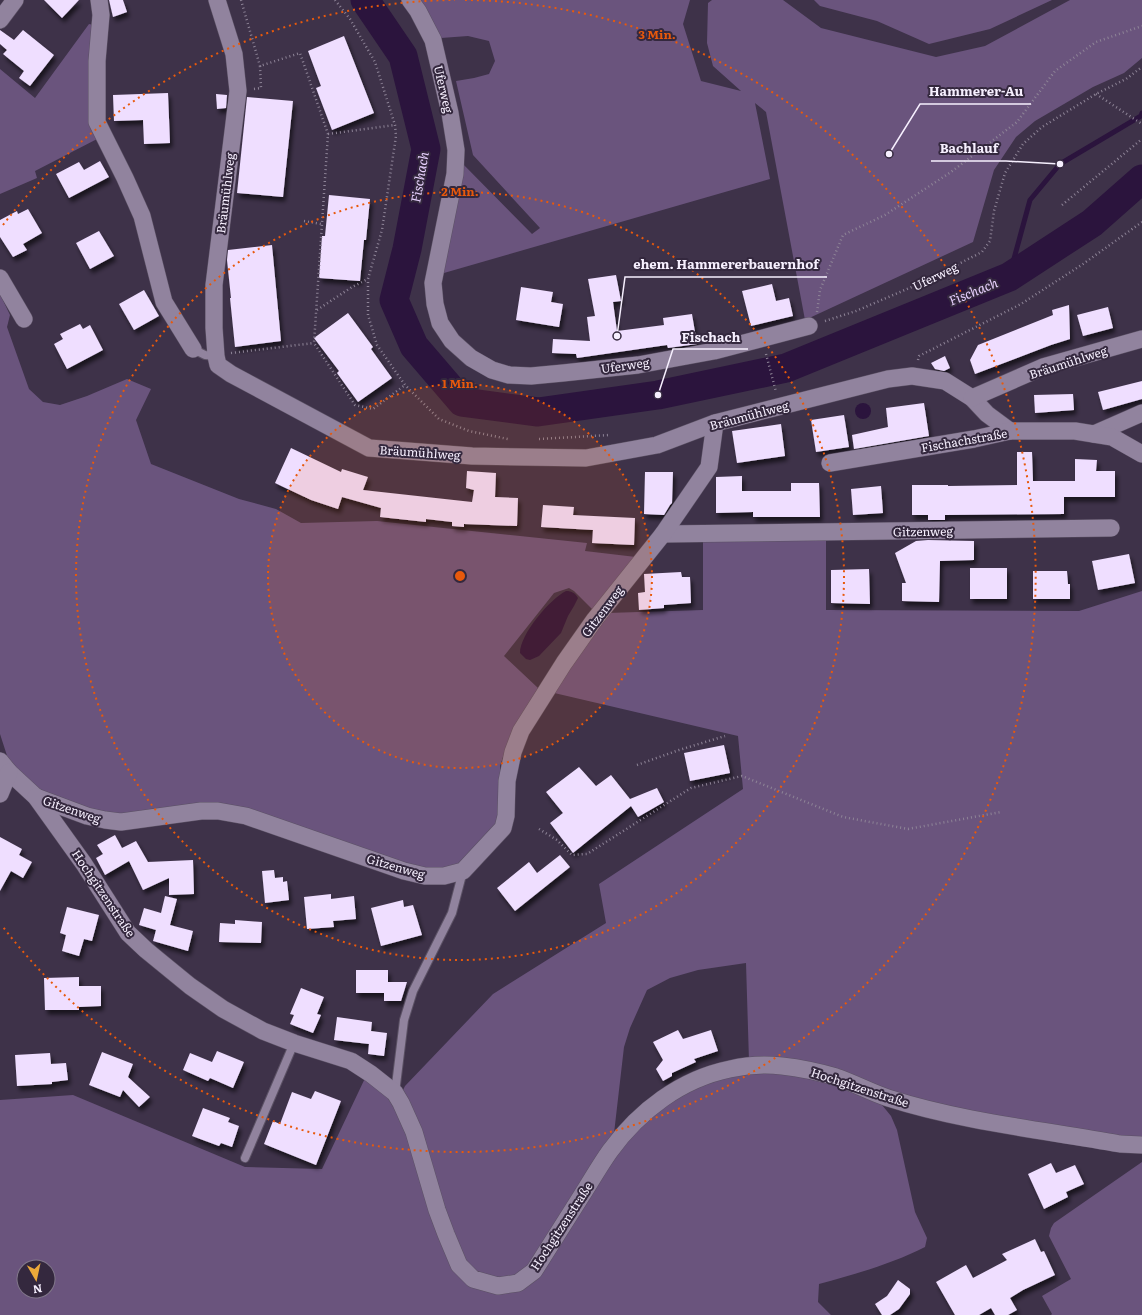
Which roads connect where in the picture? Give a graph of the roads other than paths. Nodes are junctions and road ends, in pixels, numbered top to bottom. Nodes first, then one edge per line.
1 (15, 0) edge
2 (100, 0) edge
3 (217, 0) edge
4 (410, 0) edge
5 (0, 20) edge
6 (0, 278) edge
7 (24, 319) dead end
8 (812, 325) road end
9 (1142, 338) edge
10 (193, 348) joint
11 (216, 356) junction
12 (972, 398) junction
13 (1142, 413) edge
14 (715, 423) junction
15 (1010, 431) junction
16 (1094, 434) junction
17 (1142, 454) edge
18 (830, 463) dead end
19 (1111, 528) dead end
20 (663, 534) junction
21 (5, 766) edge
22 (0, 794) edge
23 (36, 797) junction
24 (463, 871) junction
25 (294, 1043) junction
26 (395, 1093) junction
27 (1142, 1145) edge
28 (245, 1158) dead end

1 - 5 street
2 - 10 street
3 - 11 street, Bräumühlweg
4 - 8 street, Uferweg
6 - 7 street
9 - 12 street, Bräumühlweg
10 - 11 lane
11 - 14 street, Bräumühlweg
12 - 14 street, Bräumühlweg
12 - 15 street, Bräumühlweg
13 - 16 street
14 - 20 street, Gitzenweg
15 - 16 street, Fischachstraße
15 - 18 street, Fischachstraße
16 - 17 street, Fischachstraße
19 - 20 street, Gitzenweg
20 - 24 street, Gitzenweg
21 - 22 street
21 - 23 street, Hochgitzenstraße
23 - 24 street, Gitzenweg
23 - 25 street, Hochgitzenstraße
24 - 26 lane
25 - 26 street, Hochgitzenstraße
25 - 28 lane
26 - 27 street, Hochgitzenstraße

